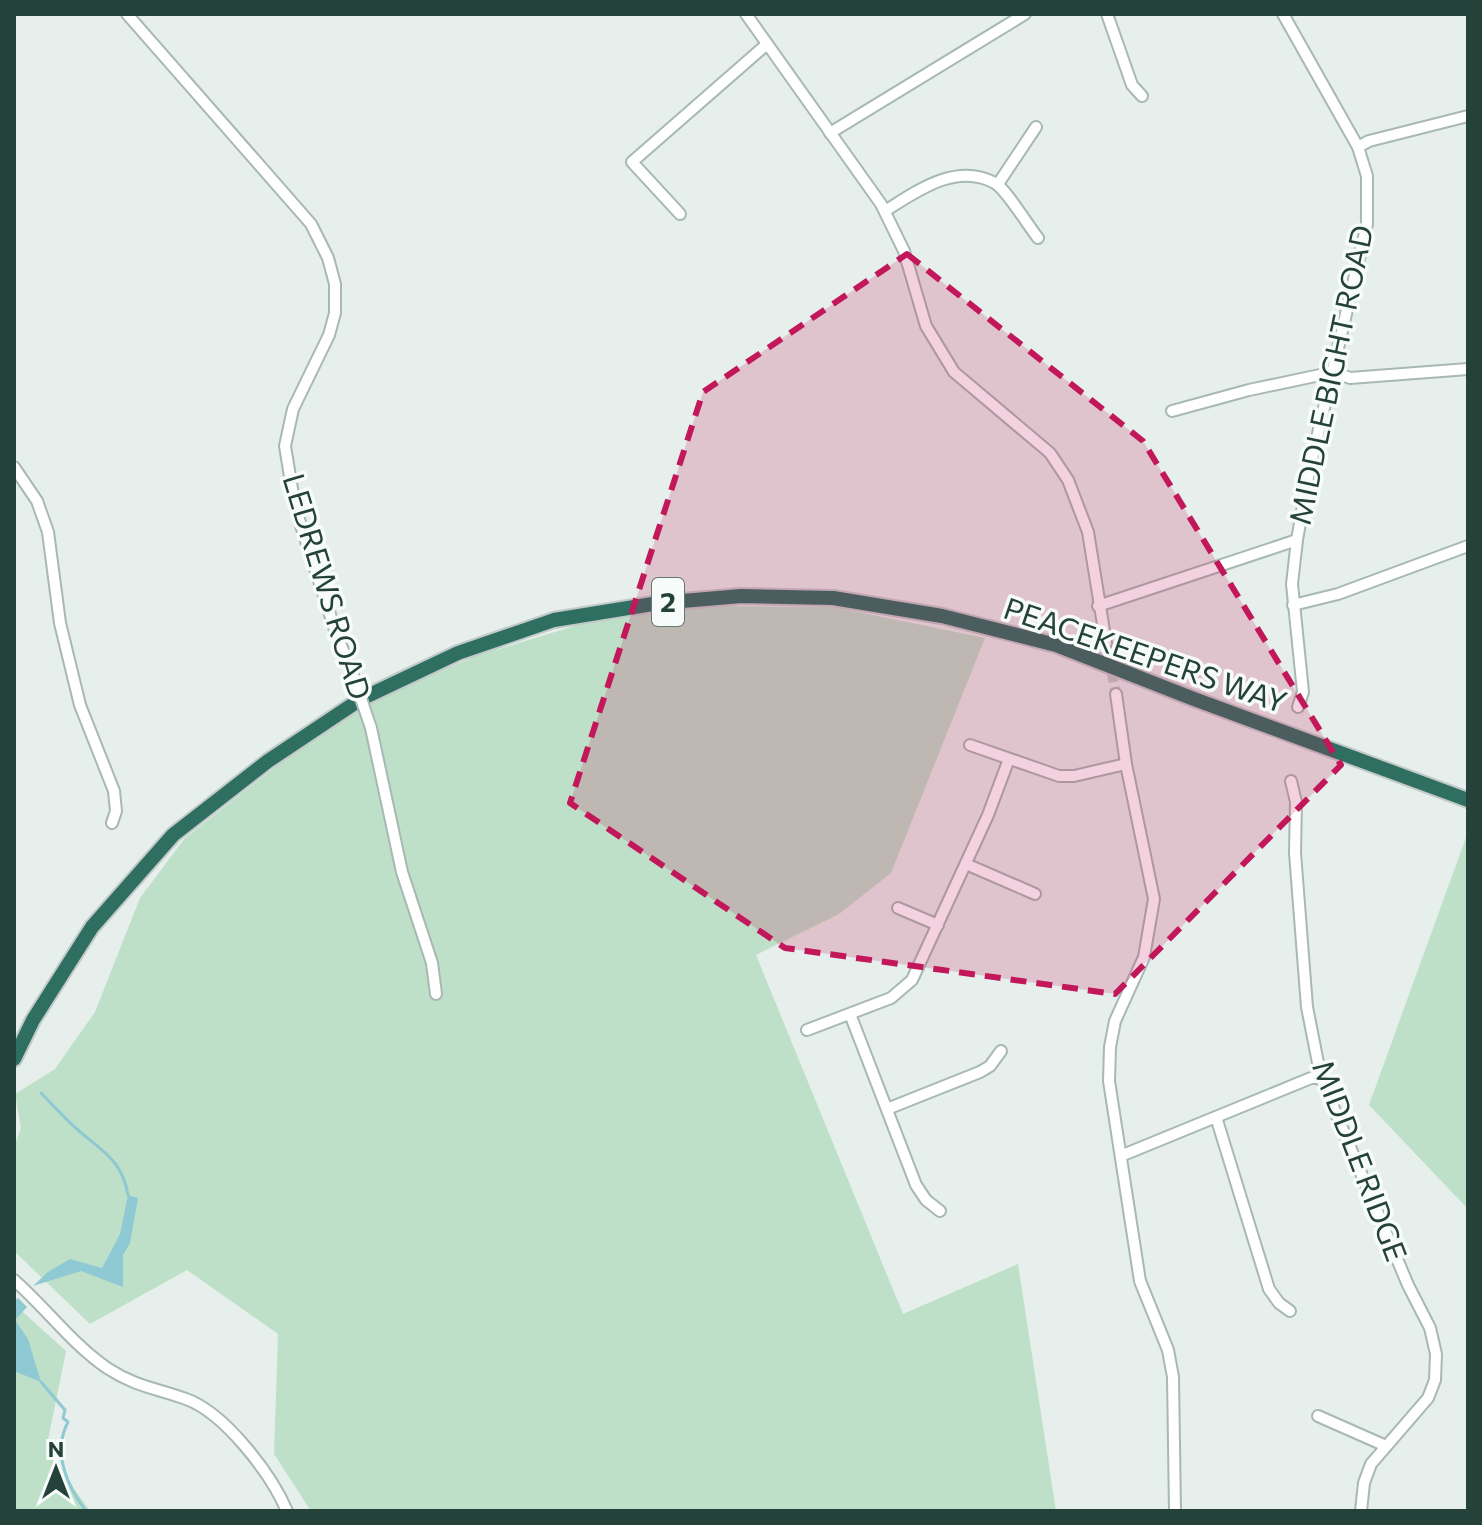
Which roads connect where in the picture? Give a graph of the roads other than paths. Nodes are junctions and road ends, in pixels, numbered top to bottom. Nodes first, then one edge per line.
1 (127, 14) edge
2 (746, 14) edge
3 (1025, 14) edge
4 (1107, 14) edge
5 (1283, 14) edge
6 (767, 44) junction
7 (1142, 96) dead end
8 (1468, 116) edge
9 (1036, 127) dead end
10 (830, 133) junction
11 (1358, 147) junction
12 (998, 184) junction
13 (885, 211) junction
14 (680, 214) dead end
15 (1038, 238) dead end
16 (1468, 369) edge
17 (1334, 372) junction
18 (1172, 411) dead end
19 (14, 467) edge
20 (1297, 540) junction
21 (1468, 546) edge
22 (1293, 605) junction
23 (1098, 606) junction
24 (1106, 643) tunnel mouth
25 (1116, 694) tunnel mouth
26 (1298, 707) dead end
27 (970, 745) dead end
28 (1009, 759) junction
29 (1126, 764) junction
30 (1291, 781) dead end
31 (1468, 800) edge
32 (112, 823) dead end
33 (966, 864) junction
34 (1035, 894) dead end
35 (898, 908) dead end
36 (938, 925) junction
37 (436, 994) dead end
38 (850, 1014) junction
39 (807, 1030) dead end
40 (1001, 1051) dead end
41 (14, 1059) edge
42 (1321, 1078) junction
43 (887, 1109) junction
44 (1216, 1117) junction
45 (1123, 1155) junction
46 (940, 1211) dead end
47 (14, 1280) edge
48 (1290, 1311) dead end
49 (1318, 1416) dead end
50 (1386, 1446) junction
51 (287, 1511) edge
52 (1175, 1511) edge
53 (1361, 1511) edge

1 - 37 street, LEDREWS ROAD, bridge
2 - 6 street
3 - 10 street
4 - 7 street
5 - 11 street, MIDDLE BIGHT ROAD
6 - 10 street
6 - 14 street
8 - 11 street
9 - 12 street
10 - 13 street
11 - 17 street, MIDDLE BIGHT ROAD
12 - 13 street
12 - 15 street
13 - 23 street
16 - 17 street
17 - 18 street
17 - 20 street, MIDDLE BIGHT ROAD
19 - 32 street
20 - 22 street, MIDDLE BIGHT ROAD
20 - 23 street
21 - 22 street
22 - 26 street, MIDDLE BIGHT ROAD
23 - 24 street
25 - 29 street
27 - 28 street
28 - 29 street
28 - 33 street
29 - 45 street
30 - 42 street, MIDDLE RIDGE
31 - 41 highway, PEACEKEEPERS WAY / 2
33 - 34 street
33 - 36 street
35 - 36 street
36 - 38 street
38 - 39 street
38 - 43 street
40 - 43 street
42 - 44 street
42 - 50 street, MIDDLE RIDGE
43 - 46 street
44 - 45 street
44 - 48 street
45 - 52 street
47 - 51 street
49 - 50 street
50 - 53 street, MIDDLE RIDGE

